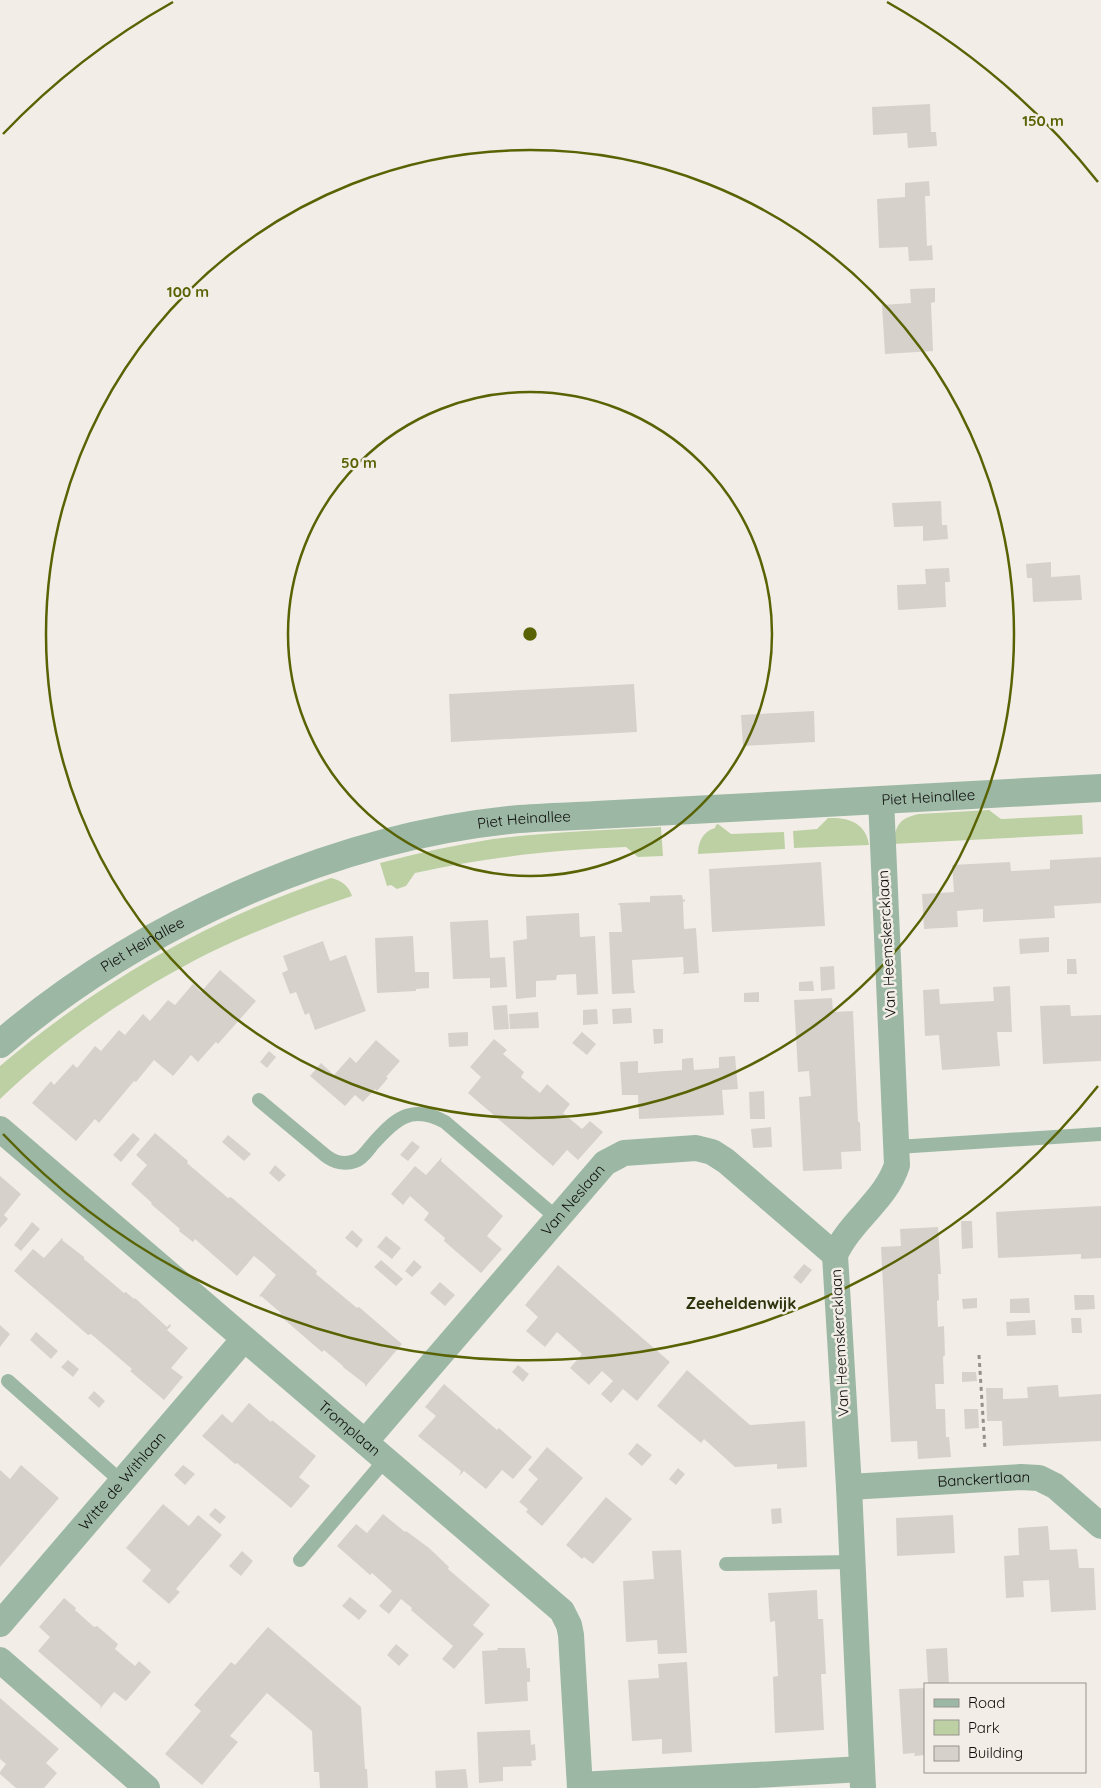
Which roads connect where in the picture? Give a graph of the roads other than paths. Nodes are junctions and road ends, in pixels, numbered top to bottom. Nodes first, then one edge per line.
1 (1101, 788) edge
2 (880, 799) junction
3 (0, 1044) edge
4 (260, 1100) dead end
5 (0, 1128) edge
6 (1101, 1134) edge
7 (897, 1147) junction
8 (557, 1218) junction
9 (835, 1255) junction
10 (244, 1339) junction
11 (8, 1381) dead end
12 (365, 1442) junction
13 (385, 1460) junction
14 (122, 1482) junction
15 (849, 1487) junction
16 (1101, 1526) edge
17 (300, 1560) dead end
18 (852, 1562) junction
19 (726, 1564) dead end
20 (0, 1624) edge
21 (0, 1660) edge
22 (863, 1779) edge
23 (580, 1787) edge
24 (147, 1788) edge

1 - 2 street, Piet Heinallee
2 - 3 street, Piet Heinallee
2 - 7 street, Van Heemskercklaan
4 - 8 lane
5 - 10 street, Tromplaan
6 - 7 lane
7 - 9 street, Van Heemskercklaan
8 - 9 street, Van Neslaan
8 - 12 street, Van Neslaan
9 - 15 street, Van Heemskercklaan
10 - 12 street, Tromplaan
10 - 14 street, Witte de Withlaan
11 - 14 lane
12 - 13 street, Tromplaan
13 - 17 lane
13 - 23 street, Tromplaan
14 - 20 street, Witte de Withlaan
15 - 16 street, Banckertlaan
15 - 18 street, Van Heemskercklaan
18 - 19 lane
18 - 22 street, Van Heemskercklaan
21 - 24 street
22 - 23 street

